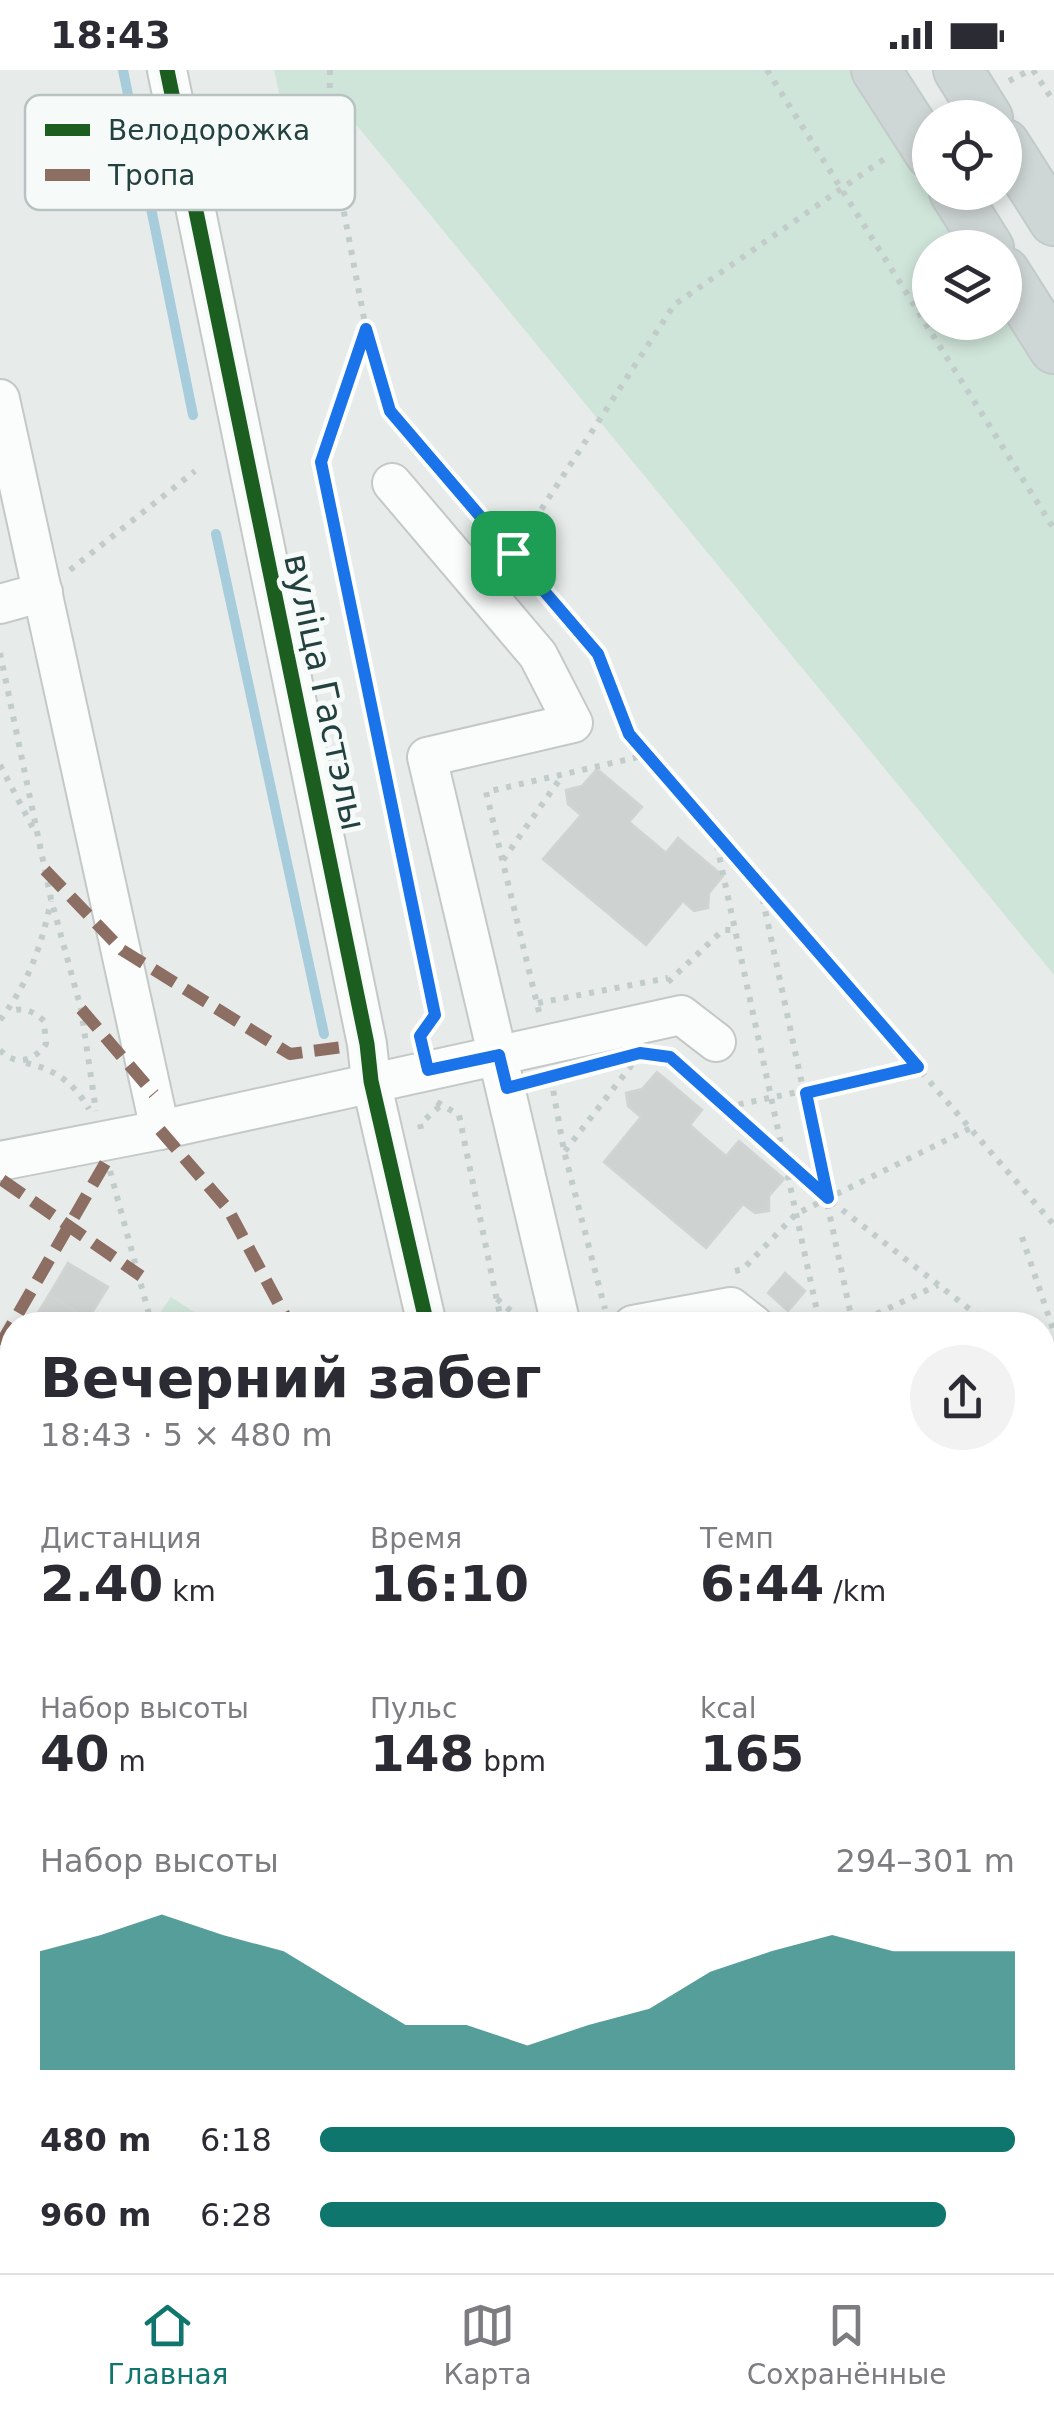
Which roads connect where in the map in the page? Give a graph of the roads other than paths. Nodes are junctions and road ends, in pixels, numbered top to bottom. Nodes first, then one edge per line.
1 (168, 70) edge
2 (876, 70) edge
3 (958, 70) edge
4 (173, 95) edge
5 (977, 100) edge
6 (912, 126) edge
7 (1022, 171) edge
8 (197, 210) edge
9 (1054, 221) edge
10 (1022, 299) edge
11 (1054, 349) edge
12 (0, 399) edge
13 (392, 483) dead end
14 (43, 592) junction
15 (0, 604) edge
16 (716, 1042) dead end
17 (503, 1072) junction
18 (371, 1081) junction
19 (160, 1130) junction
20 (0, 1161) edge
21 (626, 1309) edge
22 (424, 1312) edge
23 (558, 1312) edge
24 (737, 1312) edge

1 - 4 street, вуліца Гастэлы
2 - 6 main road
3 - 5 main road
7 - 9 main road
8 - 18 street, вуліца Гастэлы
10 - 11 main road
12 - 14 street
13 - 17 street
14 - 15 street
14 - 19 street
16 - 17 street
17 - 18 street
17 - 23 street
18 - 19 street
18 - 22 street, вуліца Гастэлы
19 - 20 street
21 - 24 street

